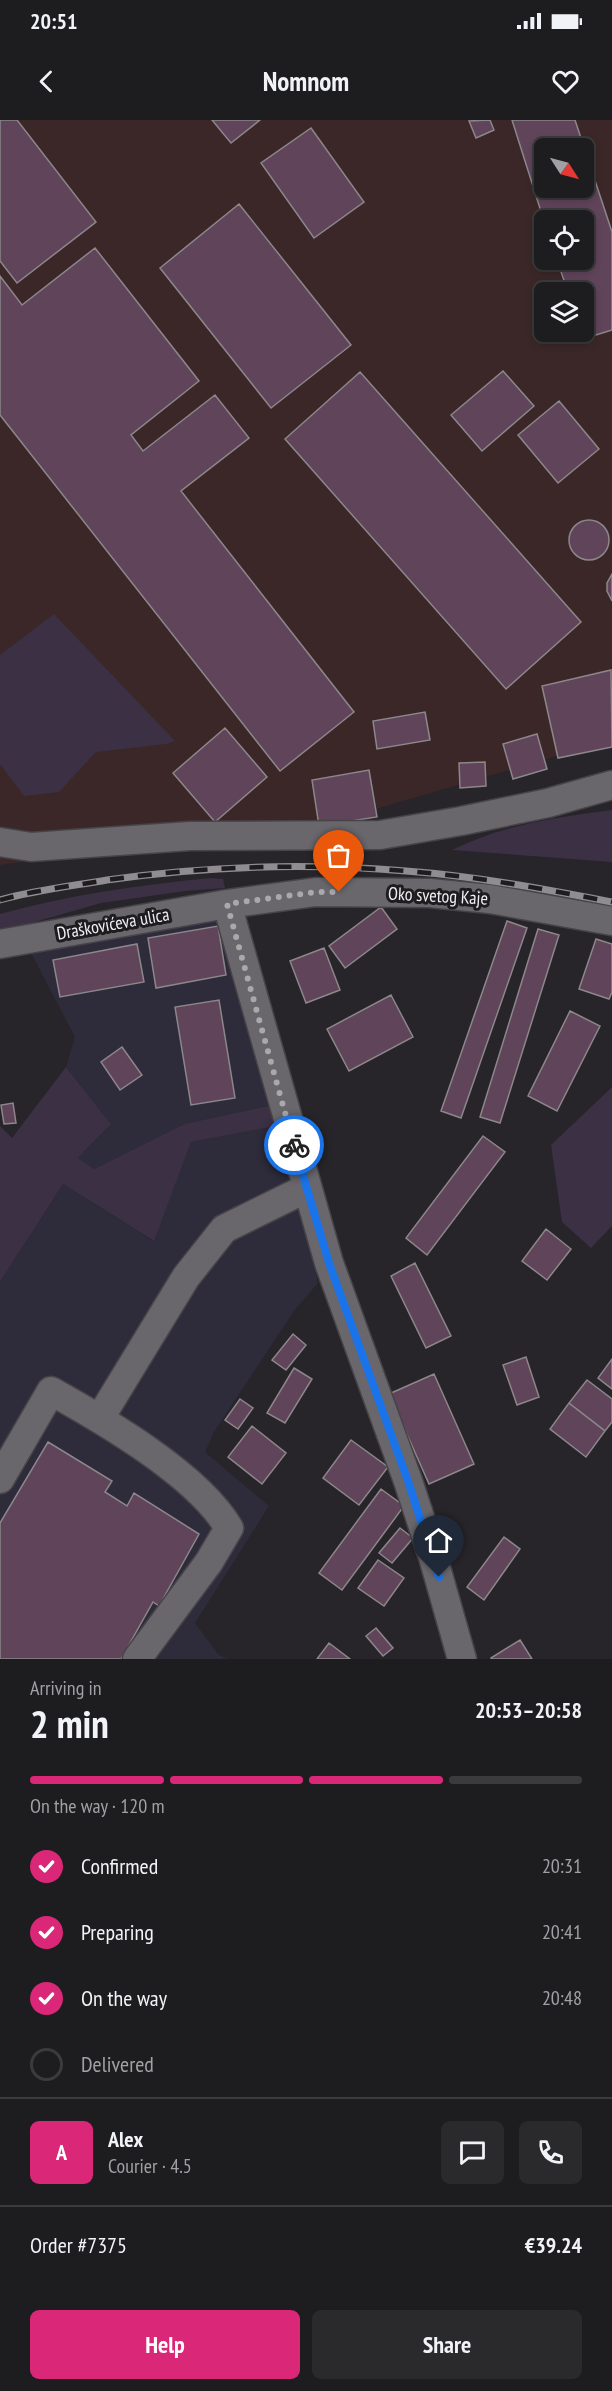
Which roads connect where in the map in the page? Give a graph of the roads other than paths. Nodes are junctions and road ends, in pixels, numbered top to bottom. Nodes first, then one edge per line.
1 (612, 785) edge
2 (0, 842) edge
3 (227, 904) junction
4 (612, 921) edge
5 (0, 944) edge
6 (307, 1188) junction
7 (99, 1418) junction
8 (0, 1479) edge
9 (137, 1659) edge
10 (462, 1659) edge

1 - 2 street
3 - 4 street, Oko svetog Kaje
3 - 5 street, Draškovićeva ulica
3 - 6 street
6 - 7 street
6 - 10 street
7 - 8 street
7 - 9 street

